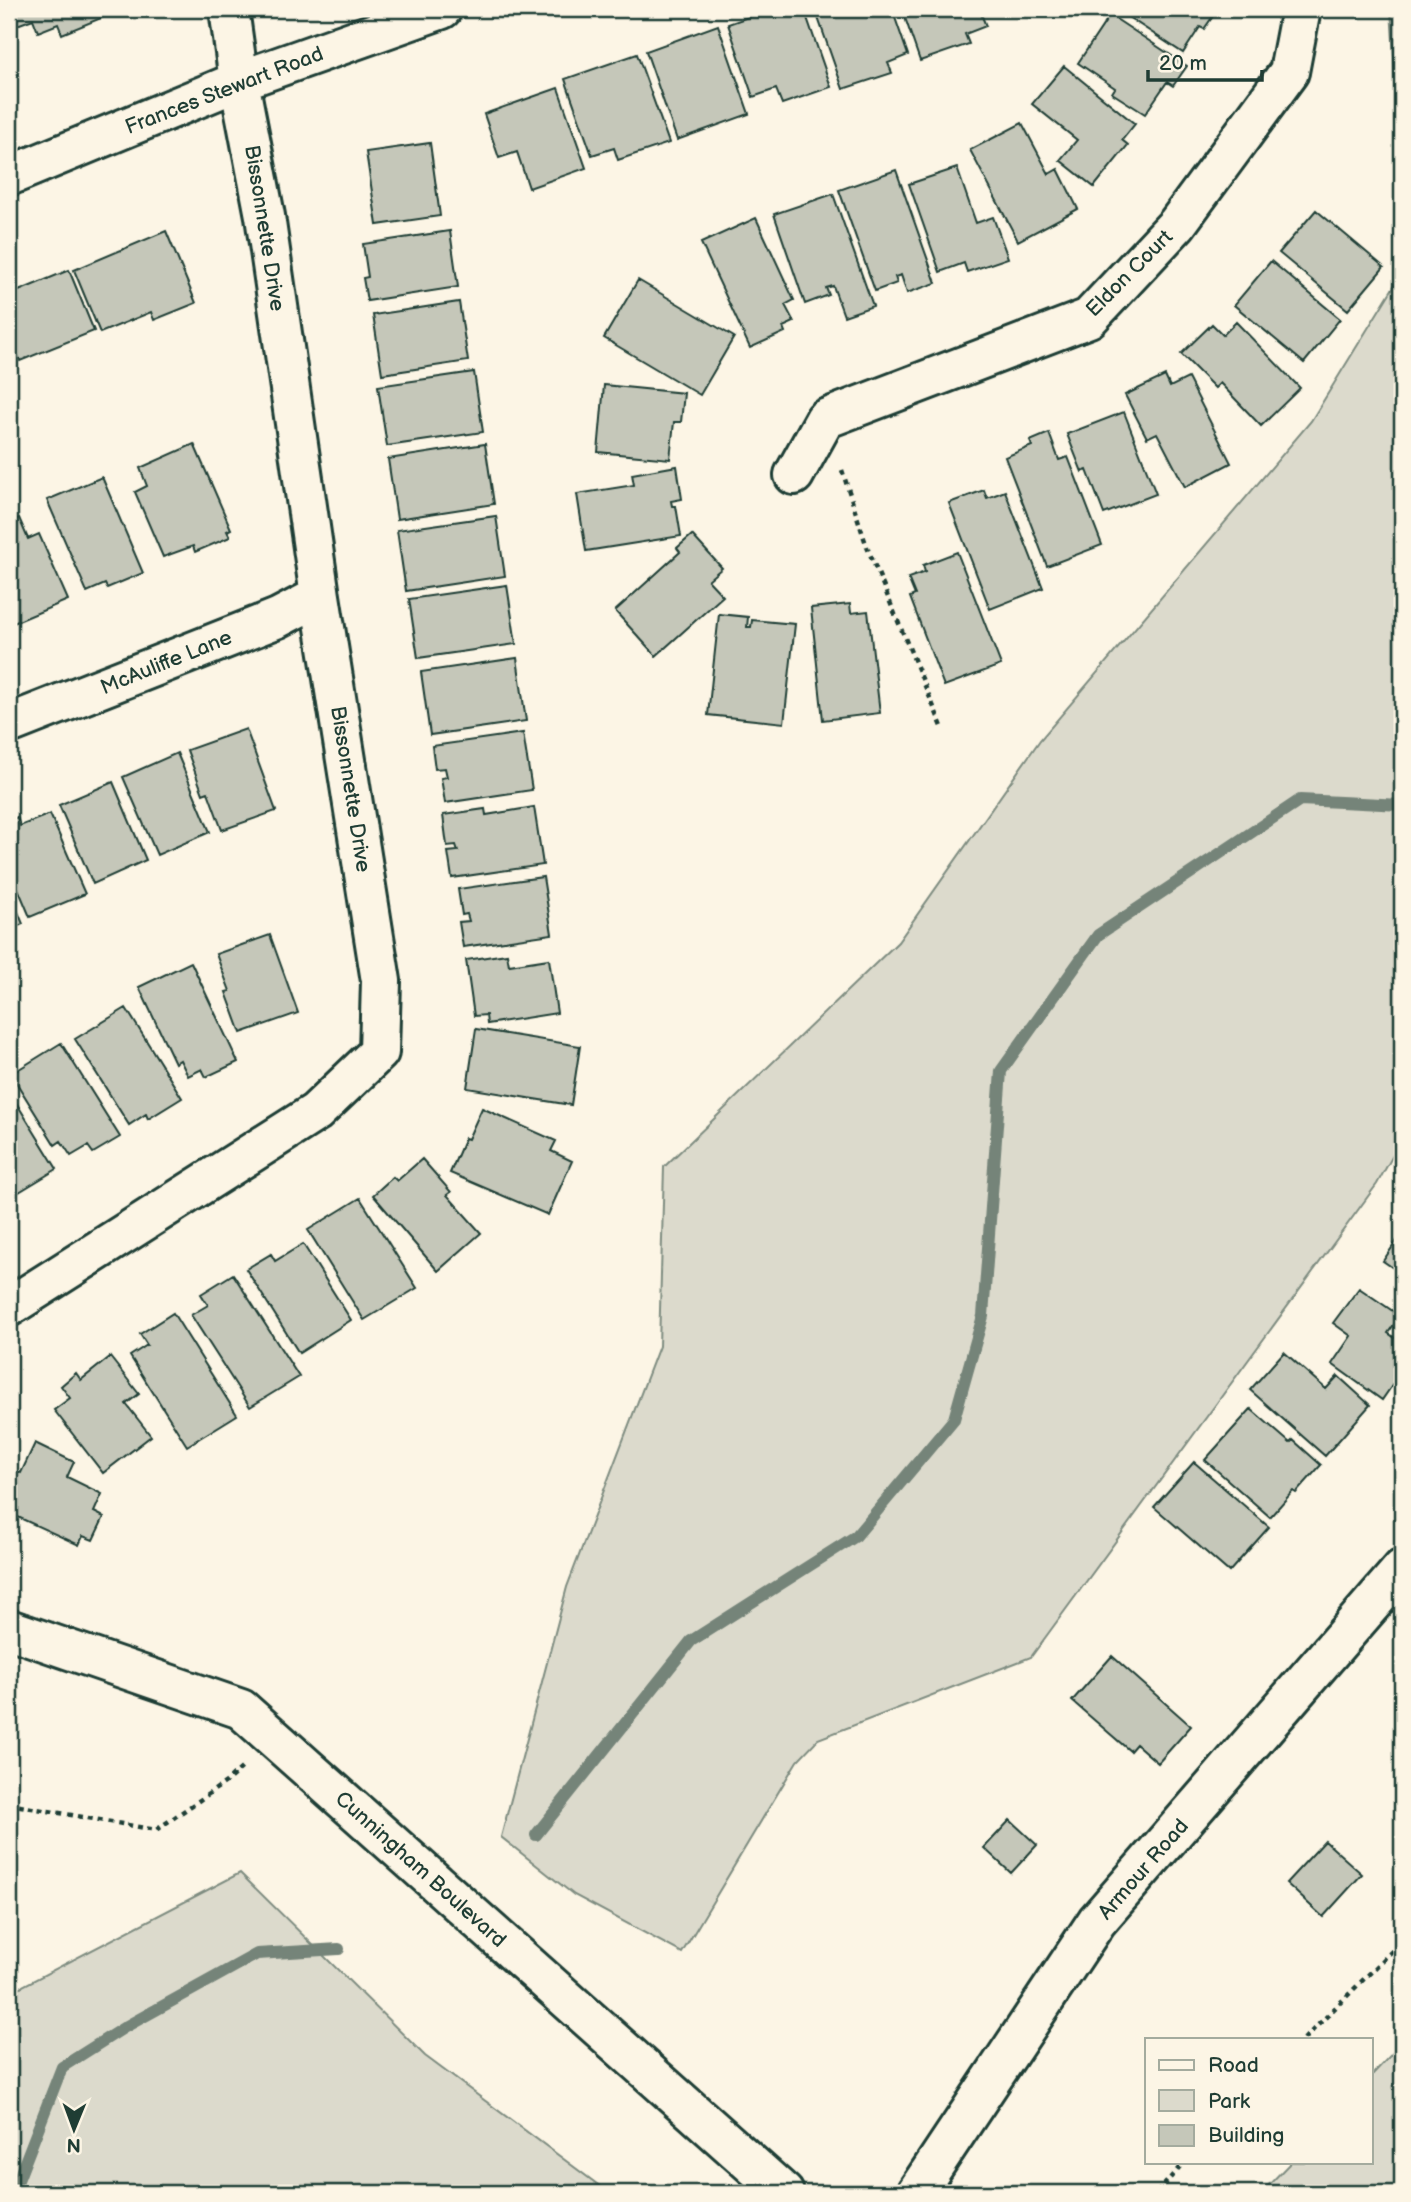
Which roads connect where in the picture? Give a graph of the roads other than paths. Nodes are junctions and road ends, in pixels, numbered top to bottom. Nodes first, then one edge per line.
1 (229, 9) edge
2 (442, 9) edge
3 (1301, 9) edge
4 (239, 81) junction
5 (9, 176) edge
6 (794, 475) dead end
7 (320, 596) junction
8 (9, 724) edge
9 (9, 1307) edge
10 (1402, 1569) edge
11 (9, 1629) edge
12 (784, 2193) edge
13 (916, 2193) edge

1 - 4 street, Bissonnette Drive
2 - 4 street, Frances Stewart Road
3 - 6 street, Eldon Court
4 - 5 street, Frances Stewart Road
4 - 7 street, Bissonnette Drive
7 - 8 street, McAuliffe Lane
7 - 9 street, Bissonnette Drive
10 - 13 street, Armour Road
11 - 12 street, Cunningham Boulevard

